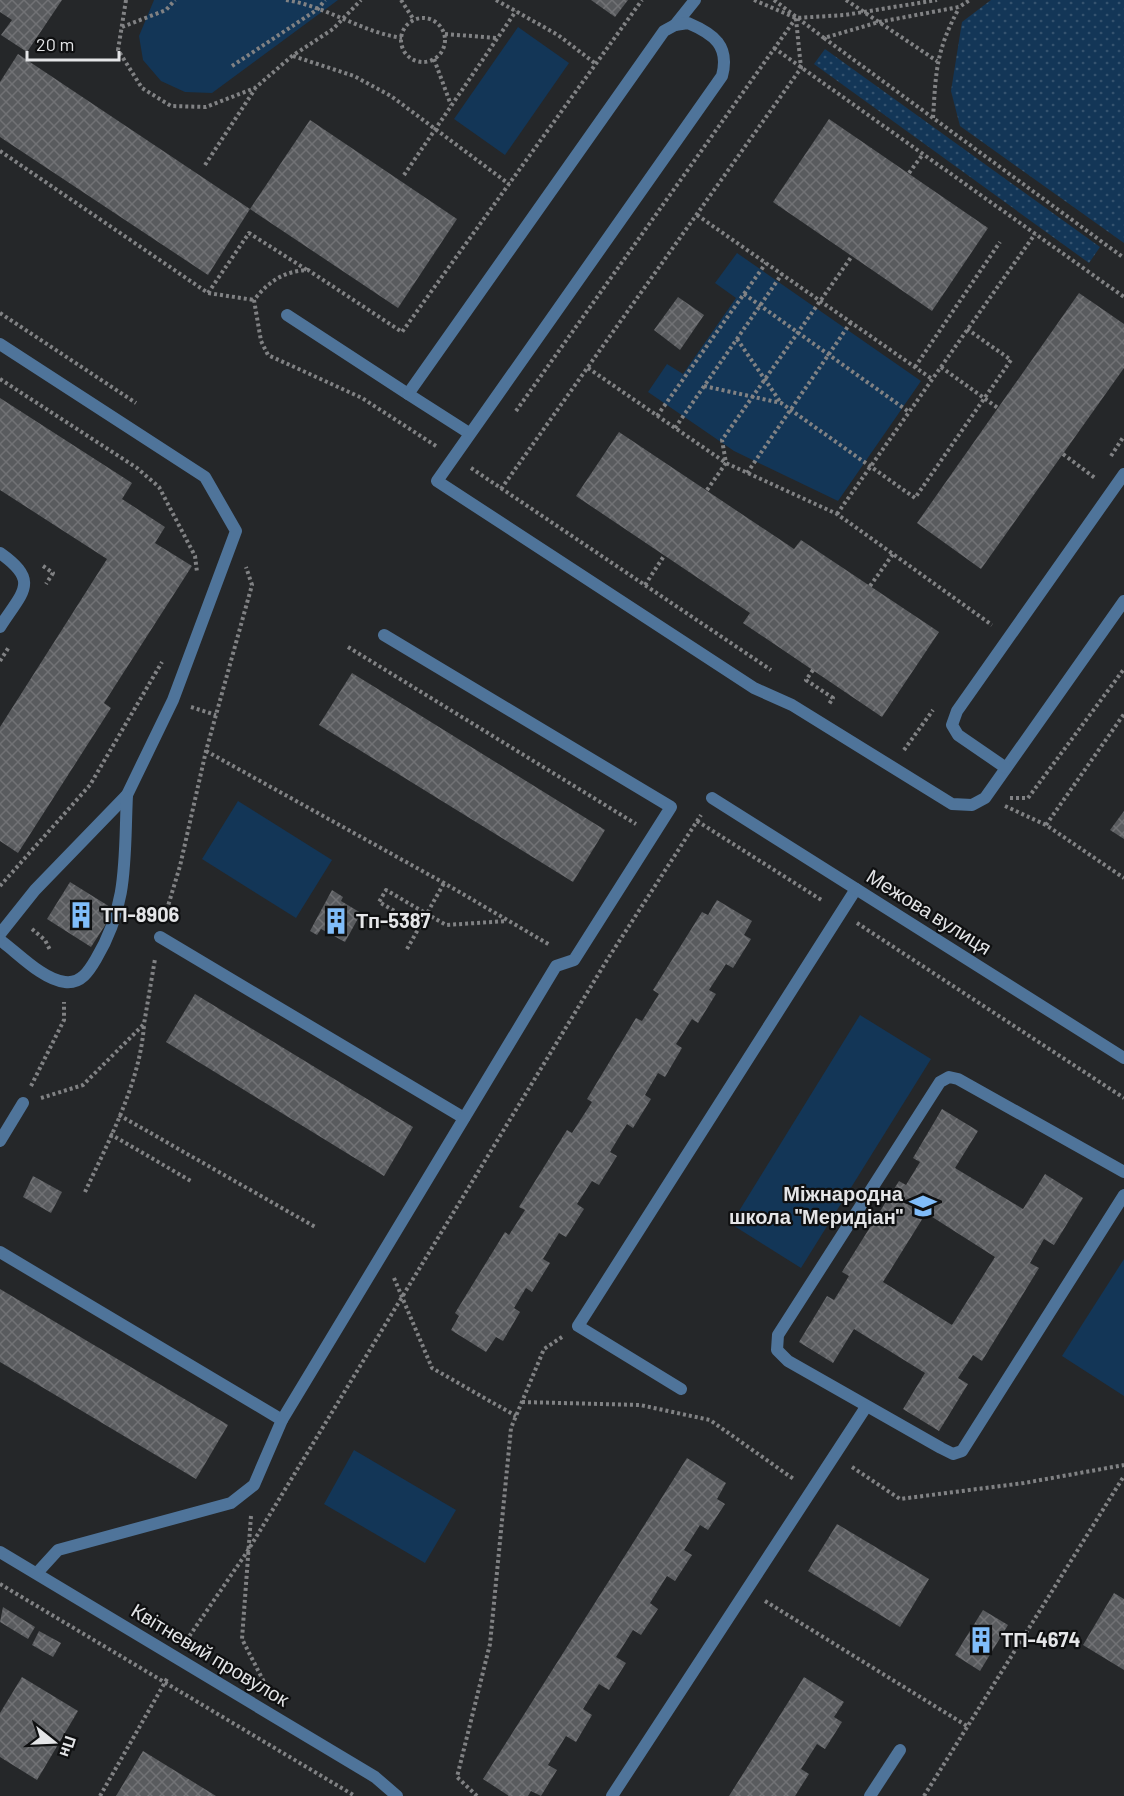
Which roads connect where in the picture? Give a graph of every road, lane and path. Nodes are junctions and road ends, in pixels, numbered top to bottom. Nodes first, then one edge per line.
1 (126, 0) edge
2 (175, 0) edge
3 (286, 0) edge
4 (325, 0) edge
5 (361, 0) edge
6 (401, 0) edge
7 (496, 0) edge
8 (642, 0) edge
9 (695, 0) edge
10 (754, 0) edge
11 (774, 0) edge
12 (846, 0) edge
13 (935, 0) edge
14 (970, 0) edge
15 (761, 2) edge
16 (959, 7) junction
17 (318, 9) junction
18 (516, 11) junction
19 (862, 11) junction
20 (796, 18) junction
21 (342, 20) junction
22 (414, 20) junction
23 (879, 22) junction
24 (675, 25) junction
25 (122, 27) junction
26 (445, 34) junction
27 (402, 38) junction
28 (497, 38) junction
29 (824, 38) junction
30 (774, 48) junction
31 (292, 56) junction
32 (434, 59) junction
33 (937, 61) junction
34 (596, 64) junction
35 (232, 66) dead end
36 (801, 68) junction
37 (255, 88) junction
38 (451, 105) junction
39 (933, 118) junction
40 (436, 128) junction
41 (0, 151) edge
42 (923, 154) junction
43 (205, 165) dead end
44 (909, 173) dead end
45 (404, 175) dead end
46 (509, 184) junction
47 (697, 215) junction
48 (1035, 234) junction
49 (1000, 242) dead end
50 (852, 256) dead end
51 (1124, 258) edge
52 (766, 262) junction
53 (308, 270) junction
54 (782, 274) junction
55 (208, 293) junction
56 (744, 294) junction
57 (1124, 297) edge
58 (254, 300) junction
59 (821, 301) junction
60 (760, 305) junction
61 (0, 313) edge
62 (287, 315) dead end
63 (851, 322) junction
64 (967, 329) junction
65 (798, 332) junction
66 (737, 339) junction
67 (0, 344) edge
68 (828, 354) junction
69 (915, 367) junction
70 (940, 367) junction
71 (588, 368) junction
72 (0, 379) edge
73 (932, 379) junction
74 (765, 380) junction
75 (704, 386) junction
76 (408, 394) junction
77 (753, 397) junction
78 (985, 399) junction
79 (781, 403) junction
80 (139, 405) dead end
81 (998, 408) dead end
82 (790, 409) junction
83 (909, 412) junction
84 (515, 413) dead end
85 (657, 416) junction
86 (675, 428) junction
87 (469, 433) junction
88 (1063, 454) dead end
89 (453, 457) junction
90 (481, 461) dead end
91 (726, 463) junction
92 (871, 467) junction
93 (474, 470) junction
94 (747, 473) junction
95 (1124, 474) edge
96 (1095, 478) dead end
97 (501, 489) junction
98 (707, 490) dead end
99 (456, 494) junction
100 (837, 514) junction
101 (0, 553) edge
102 (893, 554) junction
103 (664, 556) dead end
104 (244, 563) dead end
105 (195, 580) dead end
106 (645, 585) junction
107 (870, 586) dead end
108 (1124, 601) edge
109 (992, 625) dead end
110 (0, 627) edge
111 (384, 635) dead end
112 (348, 647) dead end
113 (165, 656) dead end
114 (1124, 669) edge
115 (813, 670) dead end
116 (779, 675) dead end
117 (833, 698) dead end
118 (826, 707) dead end
119 (836, 713) dead end
120 (1124, 714) edge
121 (206, 751) junction
122 (1006, 768) junction
123 (127, 795) junction
124 (712, 798) joint
125 (985, 798) junction
126 (697, 821) junction
127 (1046, 825) junction
128 (654, 835) junction
129 (679, 849) junction
130 (1124, 878) edge
131 (444, 883) junction
132 (0, 886) edge
133 (856, 889) junction
134 (842, 912) junction
135 (426, 914) junction
136 (509, 921) junction
137 (420, 926) junction
138 (0, 934) edge
139 (160, 937) junction
140 (0, 940) edge
141 (407, 949) dead end
142 (574, 960) junction
143 (607, 960) junction
144 (144, 1024) junction
145 (1124, 1058) edge
146 (1124, 1098) edge
147 (23, 1103) joint
148 (119, 1115) junction
149 (464, 1118) junction
150 (110, 1134) junction
151 (0, 1141) edge
152 (1124, 1172) edge
153 (191, 1181) dead end
154 (85, 1192) dead end
155 (1124, 1195) edge
156 (317, 1228) dead end
157 (0, 1252) edge
158 (383, 1252) junction
159 (402, 1297) junction
160 (578, 1326) junction
161 (681, 1389) dead end
162 (522, 1402) junction
163 (867, 1407) junction
164 (516, 1416) junction
165 (282, 1419) junction
166 (835, 1455) junction
167 (1124, 1465) edge
168 (1124, 1476) edge
169 (254, 1485) junction
170 (811, 1491) junction
171 (0, 1552) edge
172 (247, 1552) junction
173 (37, 1573) junction
174 (0, 1584) edge
175 (747, 1590) junction
176 (175, 1657) junction
177 (165, 1684) junction
178 (284, 1723) junction
179 (967, 1726) junction
180 (900, 1750) dead end
181 (100, 1796) edge
182 (356, 1796) edge
183 (397, 1796) edge
184 (477, 1796) edge
185 (612, 1796) edge
186 (870, 1796) edge
187 (924, 1796) edge

1 - 25 path
2 - 25 path
3 - 17 path
4 - 17 path
5 - 21 path
6 - 22 path
7 - 18 path
8 - 34 path
9 - 24 street
10 - 15 path
11 - 20 path
12 - 19 path
13 - 19 path
14 - 16 path
15 - 20 path
16 - 23 path
16 - 33 path
17 - 21 path
17 - 35 path
18 - 28 path
18 - 34 path
19 - 20 path
19 - 23 path
20 - 29 path
20 - 30 path
20 - 36 path
21 - 27 path
21 - 31 path
22 - 26 path
22 - 27 path
23 - 29 path
23 - 33 path
24 - 76 street
24 - 87 street
25 - 37 path
26 - 28 path
26 - 32 path
27 - 32 path
28 - 38 path
29 - 39 path
30 - 36 path
30 - 84 path
31 - 37 path
31 - 40 path
32 - 38 path
33 - 39 path
34 - 46 path
36 - 42 path
36 - 47 path
37 - 43 path
38 - 40 path
39 - 51 path
40 - 45 path
40 - 46 path
41 - 55 path
42 - 44 path
42 - 48 path
46 - 53 path
47 - 52 path
47 - 71 path
48 - 57 path
48 - 64 path
49 - 69 path
50 - 59 path
52 - 54 path
52 - 56 path
53 - 55 path
53 - 58 path
54 - 59 path
54 - 60 path
55 - 58 path
56 - 60 path
56 - 85 path
58 - 89 path
59 - 63 path
59 - 65 path
60 - 65 path
60 - 66 path
61 - 80 path
62 - 76 street
63 - 68 path
63 - 69 path
64 - 70 path
64 - 78 path
65 - 68 path
65 - 74 path
66 - 74 path
66 - 75 path
67 - 123 street
68 - 82 path
68 - 83 path
69 - 73 path
70 - 73 path
70 - 78 path
71 - 85 path
71 - 97 path
72 - 105 path
73 - 83 path
74 - 77 path
74 - 79 path
75 - 77 path
75 - 86 path
76 - 87 street
77 - 79 path
77 - 91 path
78 - 81 path
78 - 92 path
79 - 82 path
82 - 92 path
82 - 94 path
83 - 92 path
85 - 86 path
86 - 91 path
87 - 89 street
88 - 96 path
89 - 93 path
89 - 99 street
90 - 93 path
91 - 94 path
91 - 98 path
92 - 100 path
93 - 97 path
93 - 99 path
94 - 100 path
95 - 122 street
97 - 106 path
99 - 125 street
100 - 102 path
101 - 110 street
102 - 107 path
102 - 109 path
103 - 106 path
104 - 121 path
106 - 116 path
108 - 122 street
111 - 128 street
112 - 128 path
113 - 132 path
114 - 125 path
115 - 117 path
118 - 119 path
120 - 127 path
121 - 131 path
121 - 139 path
122 - 125 street
123 - 138 street
123 - 140 street
124 - 126 path
124 - 133 street, Межова вулиця
125 - 127 path
126 - 129 path
126 - 134 path
127 - 130 path
128 - 129 path
128 - 142 street
129 - 143 path
131 - 135 path
131 - 136 path
133 - 134 street
133 - 145 street, Межова вулиця
134 - 146 path
134 - 160 street
135 - 136 path
135 - 137 path
135 - 137 path
136 - 142 path
137 - 141 path
139 - 144 path
139 - 149 street
142 - 143 path
142 - 149 street
143 - 159 path
144 - 147 path
144 - 148 path
147 - 151 street
148 - 150 path
148 - 156 path
149 - 158 street
150 - 153 path
150 - 154 path
152 - 163 street
155 - 163 street
157 - 165 street
158 - 159 path
158 - 165 street
159 - 164 path
159 - 172 path
160 - 161 street
160 - 162 path
162 - 164 path
162 - 170 path
163 - 166 street
164 - 184 path
165 - 169 street
166 - 167 path
166 - 170 street
168 - 179 path
169 - 172 path
169 - 173 street
170 - 175 street
171 - 173 street, Квітневий провулок
172 - 176 path
172 - 178 path
173 - 176 street, Квітневий провулок
174 - 177 path
175 - 179 path
175 - 185 street
176 - 177 path
176 - 178 street, Квітневий провулок
177 - 181 path
177 - 182 path
178 - 183 street, Квітневий провулок
179 - 187 path
180 - 186 street

